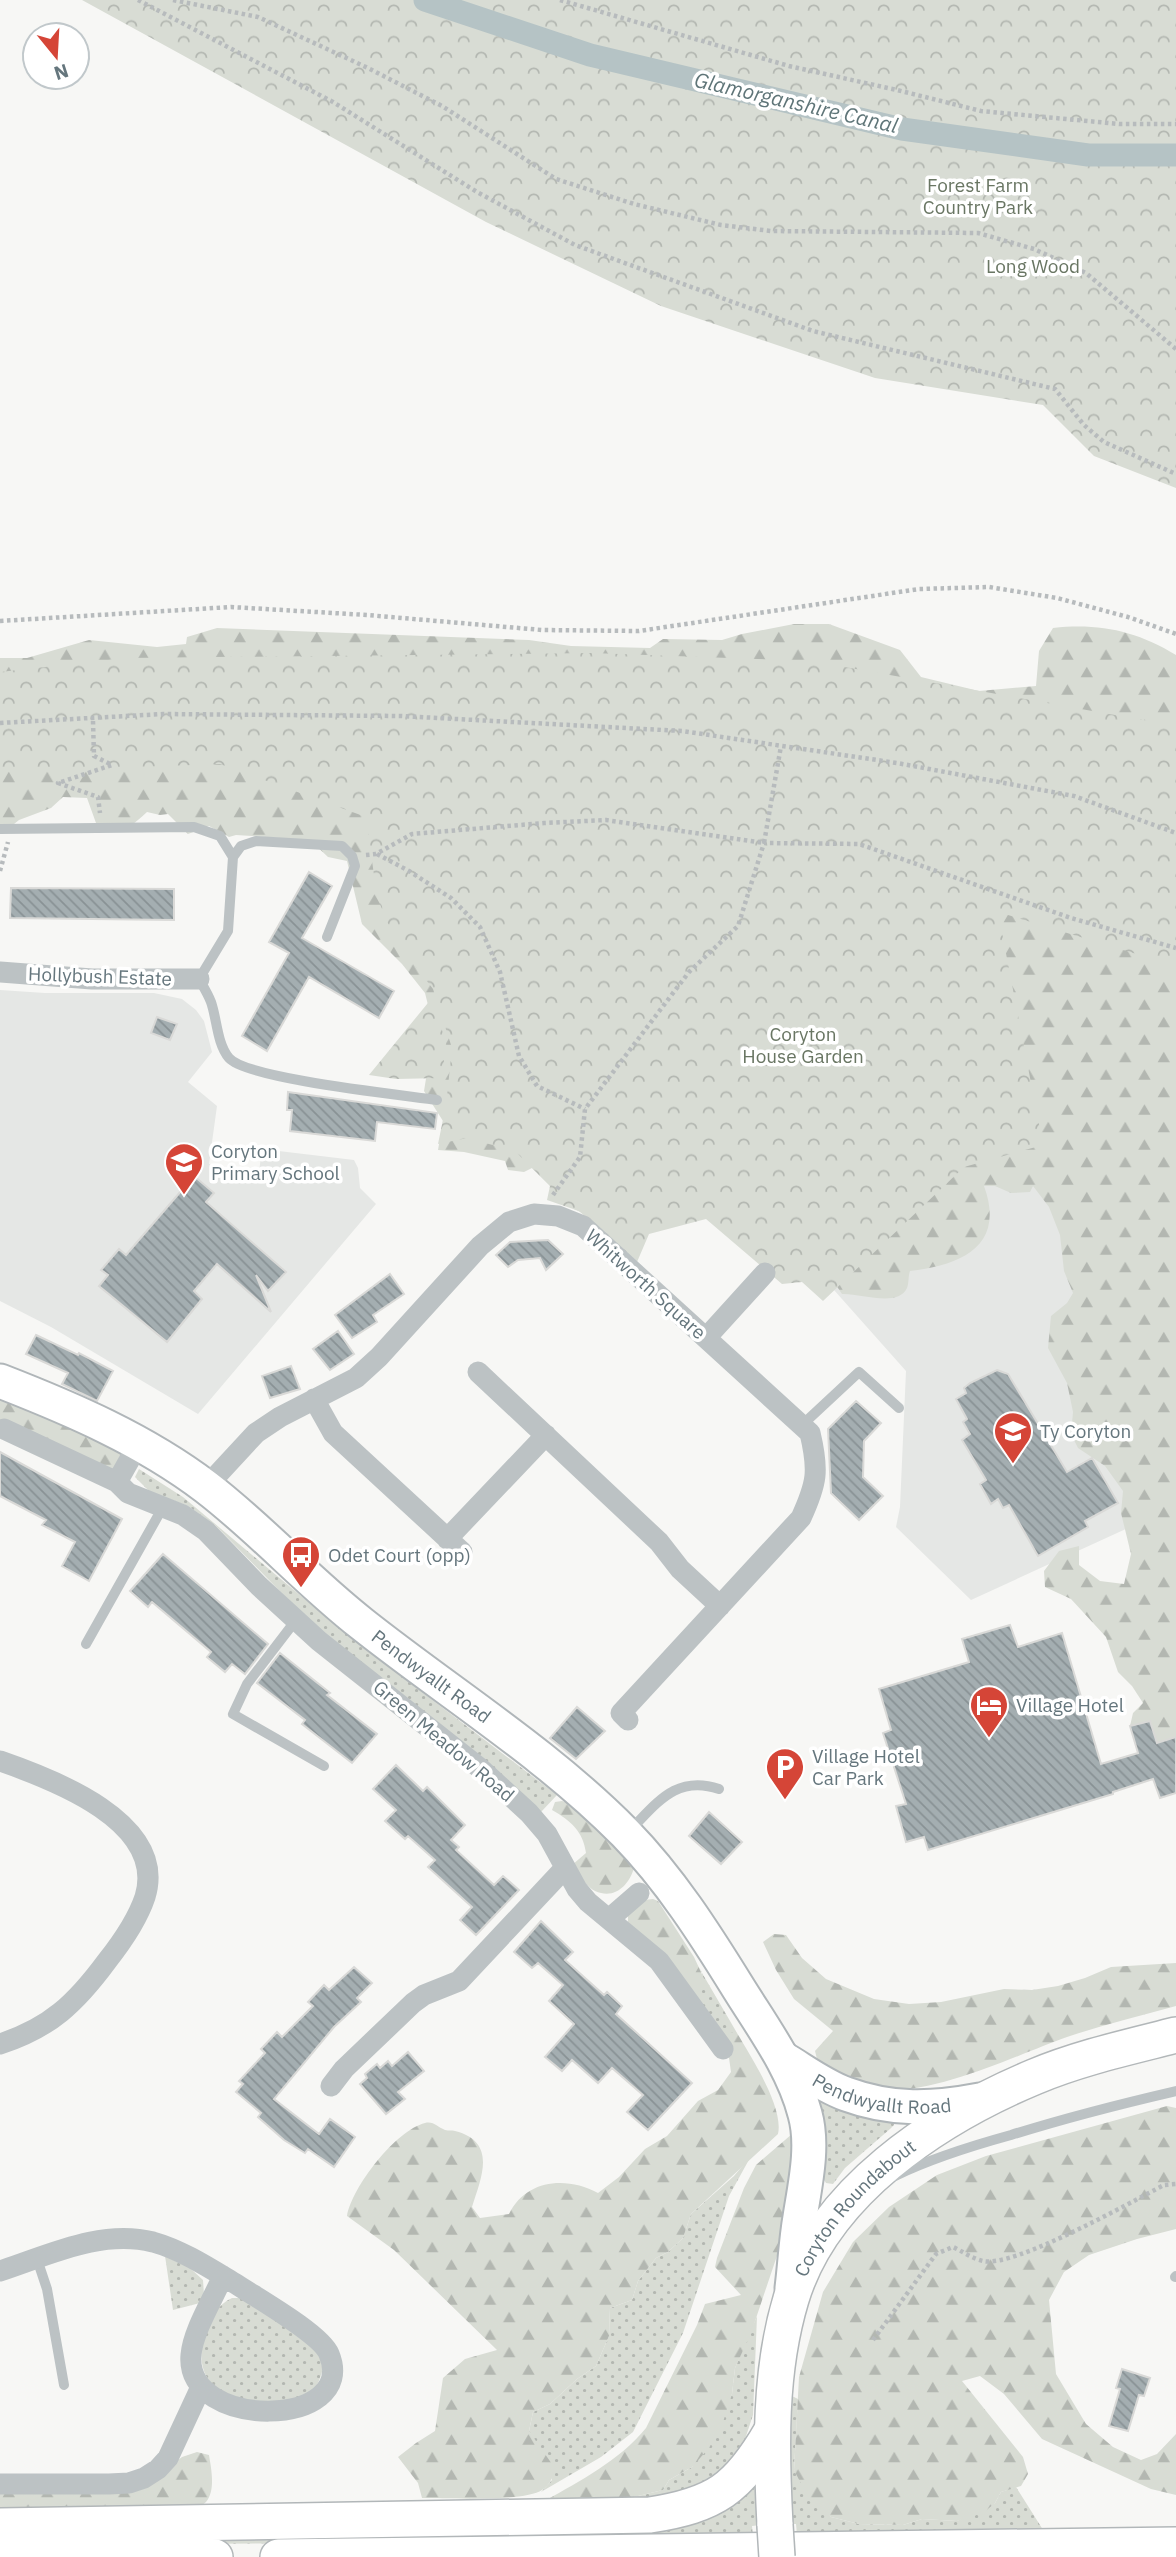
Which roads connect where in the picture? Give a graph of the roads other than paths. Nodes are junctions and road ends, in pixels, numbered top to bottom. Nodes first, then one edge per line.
1 (6, 829) edge
2 (233, 857) junction
3 (327, 937) dead end
4 (0, 972) edge
5 (199, 979) junction
6 (437, 1100) dead end
7 (765, 1273) dead end
8 (706, 1338) junction
9 (478, 1372) dead end
10 (0, 1381) edge
11 (314, 1399) junction
12 (899, 1408) dead end
13 (802, 1426) junction
14 (4, 1429) dead end
15 (546, 1435) junction
16 (139, 1443) junction
17 (117, 1482) junction
18 (206, 1487) junction
19 (163, 1507) junction
20 (720, 1606) junction
21 (296, 1620) junction
22 (86, 1644) dead end
23 (628, 1720) dead end
24 (0, 1761) edge
25 (324, 1766) dead end
26 (719, 1789) dead end
27 (626, 1834) junction
28 (565, 1869) junction
29 (639, 1894) dead end
30 (609, 1919) junction
31 (1176, 2035) edge
32 (0, 2044) edge
33 (723, 2049) dead end
34 (784, 2059) junction
35 (331, 2086) dead end
36 (1176, 2091) edge
37 (986, 2099) junction
38 (842, 2209) junction
39 (37, 2259) junction
40 (0, 2271) edge
41 (223, 2276) junction
42 (792, 2297) junction
43 (64, 2385) dead end
44 (201, 2387) junction
45 (771, 2431) junction
46 (0, 2484) edge
47 (0, 2526) edge
48 (776, 2541) edge
49 (1176, 2545) edge
50 (1058, 2546) junction
51 (0, 2550) edge
52 (215, 2557) edge
53 (278, 2557) edge
54 (1016, 2557) edge

1 - 2 lane
2 - 3 lane
2 - 5 lane
4 - 5 street, Hollybush Estate
5 - 6 lane
7 - 8 street
8 - 11 street, Whitworth Square
8 - 13 street, Whitworth Square
9 - 15 street
10 - 16 main road, Pendwyallt Road
11 - 15 street
11 - 18 street, Whitworth Square
12 - 13 lane
13 - 20 street, Whitworth Square
14 - 17 street, Green Meadow Road
15 - 20 street
16 - 17 street
16 - 18 main road, Pendwyallt Road
17 - 19 street, Green Meadow Road
18 - 27 main road, Pendwyallt Road
19 - 21 street, Green Meadow Road
19 - 22 lane
20 - 23 street, Whitworth Square
21 - 25 lane
21 - 28 street, Green Meadow Road
24 - 32 street
26 - 27 lane
27 - 34 main road, Pendwyallt Road
28 - 30 street, Green Meadow Road
28 - 35 street
29 - 30 street
30 - 33 street, Green Meadow Road
31 - 37 highway, Coryton Roundabout
34 - 37 main road, Pendwyallt Road
34 - 42 main road, Pendwyallt Road
36 - 38 lane
37 - 38 highway, Coryton Roundabout
38 - 42 highway, Coryton Roundabout
39 - 40 street
39 - 41 street
39 - 43 lane
41 - 44 street
41 - 44 street
42 - 45 highway, Coryton Roundabout
44 - 46 street
45 - 47 highway
45 - 48 highway, Coryton Roundabout
49 - 50 highway
50 - 53 highway
50 - 54 highway
51 - 52 highway

